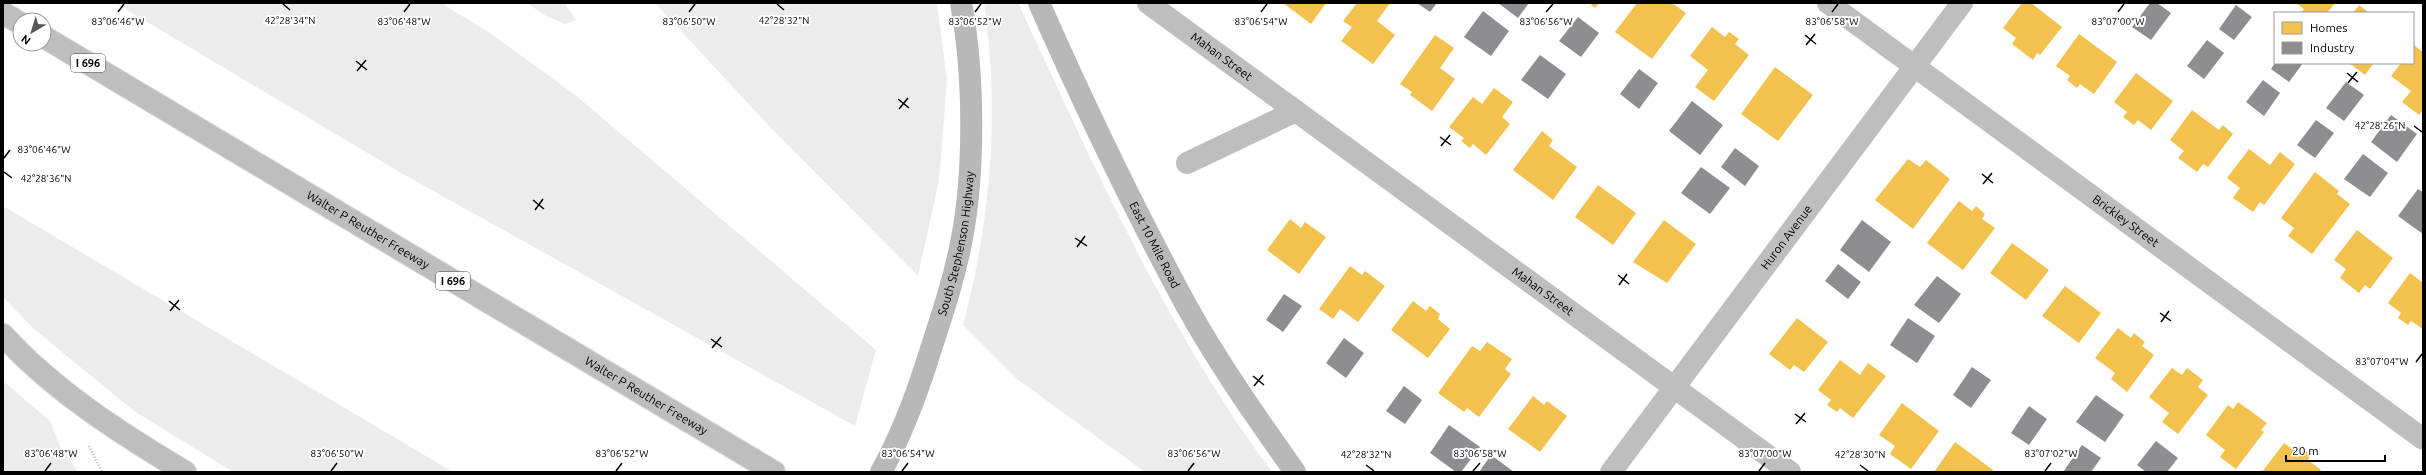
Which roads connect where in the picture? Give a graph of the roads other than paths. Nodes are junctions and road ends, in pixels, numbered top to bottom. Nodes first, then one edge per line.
1 (961, 3) edge
2 (1039, 3) edge
3 (1148, 3) edge
4 (1828, 3) edge
5 (1962, 3) edge
6 (3, 13) edge
7 (12, 18) edge
8 (52, 42) edge
9 (1914, 66) junction
10 (1296, 110) junction
11 (1188, 164) dead end
12 (3, 335) edge
13 (1675, 388) junction
14 (2423, 439) edge
15 (185, 472) edge
16 (774, 472) edge
17 (881, 472) edge
18 (1295, 472) edge
19 (1611, 472) edge
20 (1790, 472) edge

1 - 17 main road, South Stephenson Highway
2 - 18 main road, East 10 Mile Road
3 - 10 main road, Mahan Street
4 - 9 main road, Brickley Street
5 - 9 main road, Huron Avenue
6 - 7 main road
8 - 16 main road, Walter P Reuther Freeway / I 696
9 - 13 main road, Huron Avenue
9 - 14 main road, Brickley Street
10 - 11 main road
10 - 13 main road, Mahan Street
12 - 15 main road
13 - 19 main road, Huron Avenue
13 - 20 main road, Mahan Street

